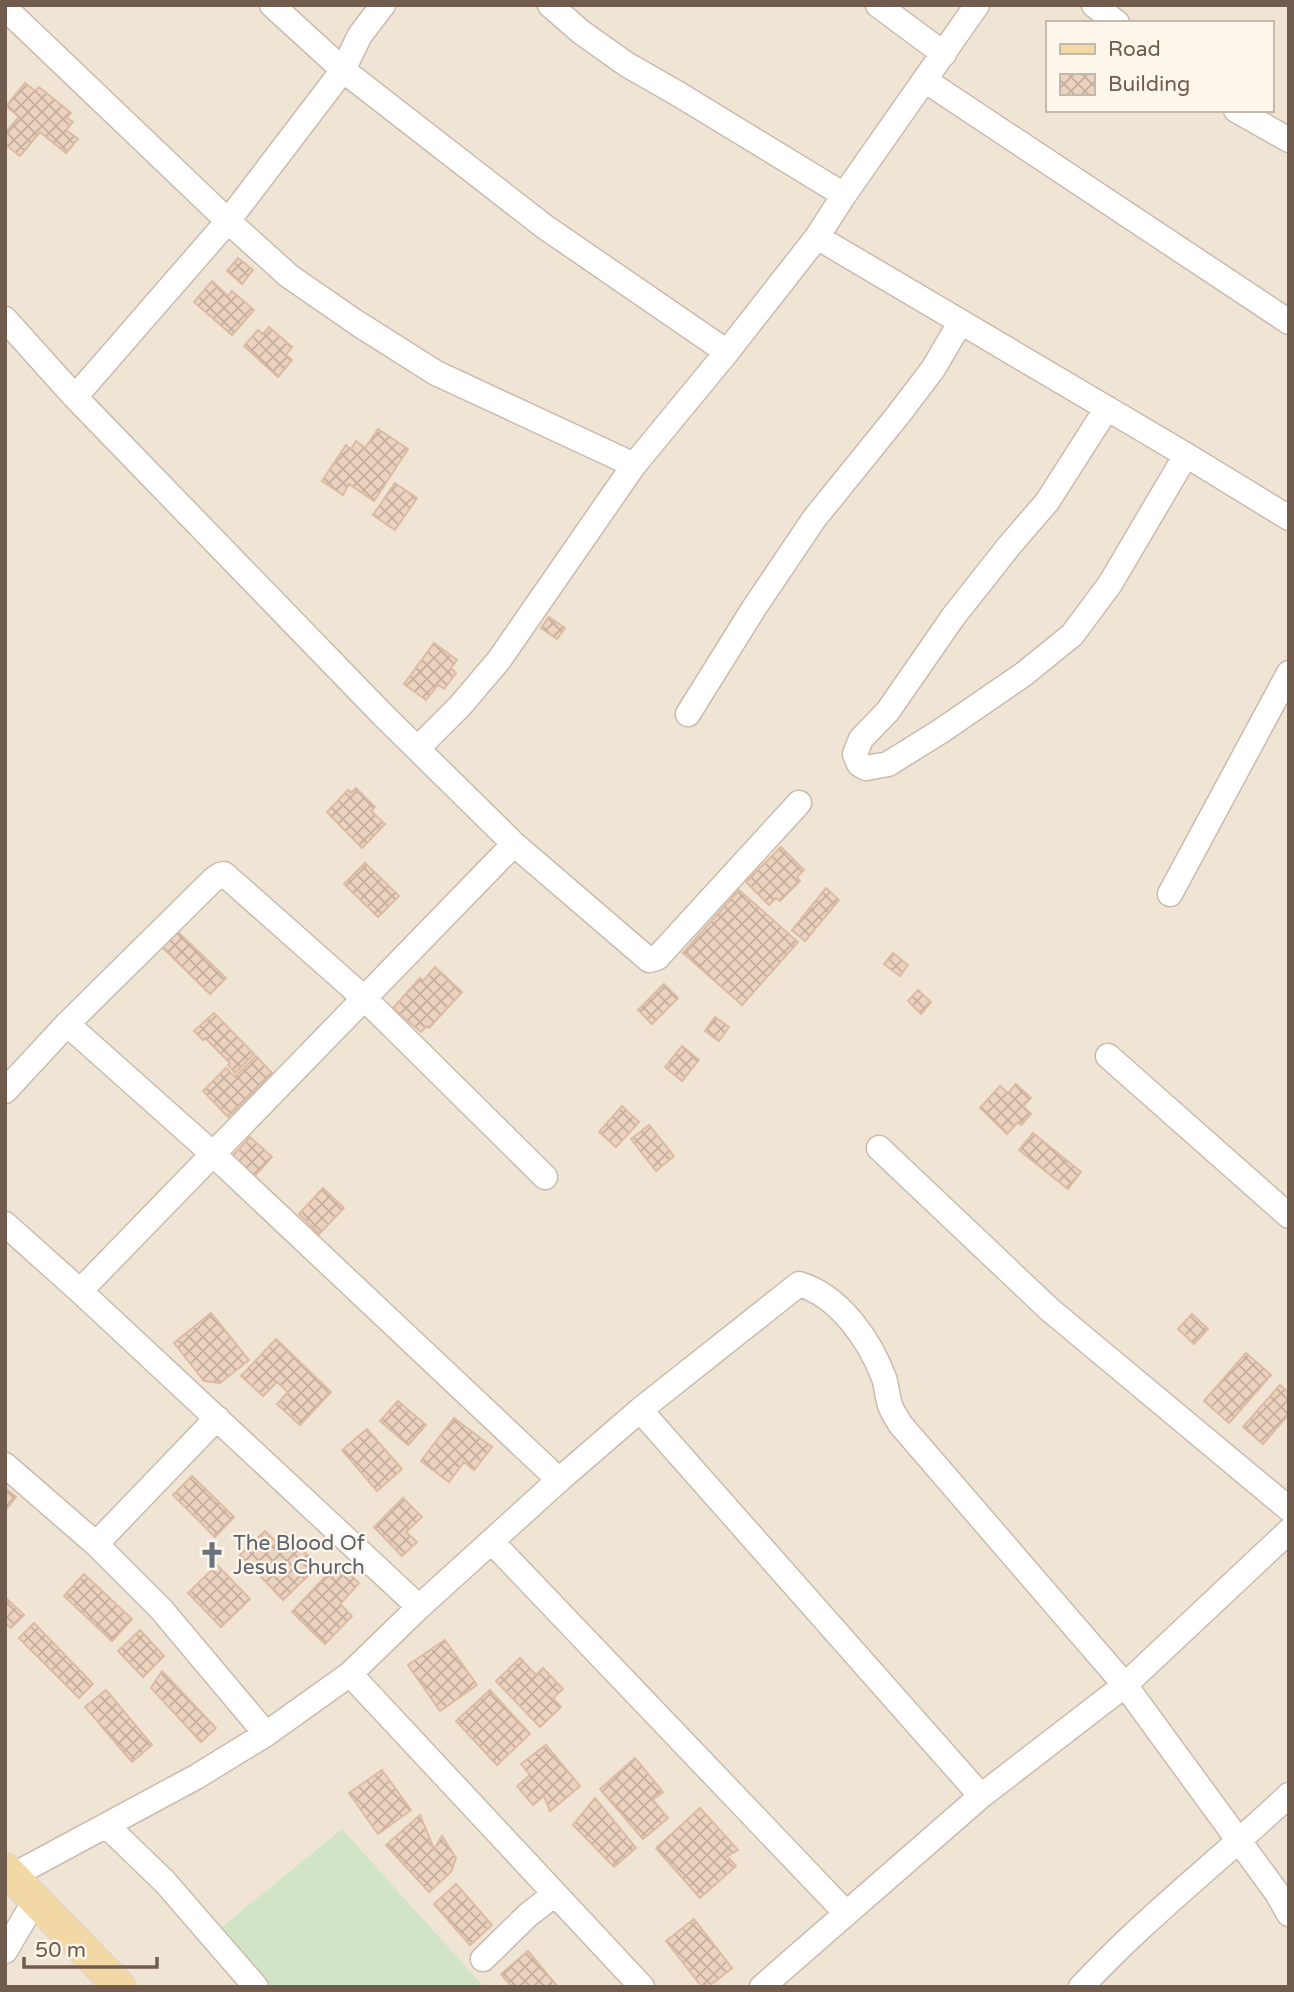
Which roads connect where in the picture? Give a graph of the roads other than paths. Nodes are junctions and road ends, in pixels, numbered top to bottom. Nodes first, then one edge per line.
1 (272, 5) edge
2 (383, 5) edge
3 (550, 5) edge
4 (878, 5) edge
5 (977, 5) edge
6 (1094, 5) edge
7 (5, 8) edge
8 (1114, 21) edge
9 (944, 54) junction
10 (343, 70) junction
11 (926, 81) junction
12 (1239, 112) edge
13 (1289, 141) edge
14 (844, 195) junction
15 (228, 221) junction
16 (817, 237) junction
17 (5, 319) edge
18 (1289, 322) edge
19 (960, 323) junction
20 (727, 352) junction
21 (75, 397) junction
22 (1107, 408) junction
23 (1186, 455) junction
24 (634, 465) junction
25 (1289, 518) edge
26 (1289, 673) edge
27 (688, 714) dead end
28 (418, 748) junction
29 (799, 803) dead end
30 (514, 844) junction
31 (1170, 894) dead end
32 (364, 998) junction
33 (67, 1024) junction
34 (1108, 1056) dead end
35 (5, 1091) edge
36 (879, 1148) dead end
37 (213, 1154) junction
38 (545, 1177) dead end
39 (1289, 1216) edge
40 (5, 1224) edge
41 (80, 1291) junction
42 (640, 1410) junction
43 (217, 1418) junction
44 (5, 1465) edge
45 (559, 1480) junction
46 (1289, 1509) edge
47 (1289, 1531) edge
48 (492, 1542) junction
49 (96, 1544) junction
50 (419, 1607) junction
51 (350, 1674) junction
52 (1125, 1685) junction
53 (266, 1734) junction
54 (1289, 1795) edge
55 (981, 1796) junction
56 (107, 1826) junction
57 (1239, 1842) junction
58 (9, 1872) edge
59 (555, 1894) junction
60 (36, 1899) junction
61 (846, 1913) junction
62 (1289, 1914) edge
63 (5, 1951) edge
64 (483, 1959) dead end
65 (120, 1987) edge
66 (256, 1987) edge
67 (642, 1987) edge
68 (762, 1987) edge
69 (1081, 1987) edge

1 - 10 street
2 - 10 street
3 - 14 street
4 - 9 street
5 - 9 street
6 - 8 street
7 - 15 street
9 - 11 street
10 - 15 street
10 - 20 street
11 - 14 street
11 - 18 street
12 - 13 street
14 - 16 street
15 - 21 street
15 - 24 street
16 - 19 street
16 - 20 street
17 - 21 street
19 - 22 street
19 - 27 street
20 - 24 street
21 - 28 street
22 - 23 street
22 - 23 street
23 - 25 street
24 - 28 street
26 - 31 street
28 - 30 street
29 - 30 street
30 - 32 street
32 - 33 street
32 - 37 street
32 - 38 street
33 - 35 street
33 - 37 street
34 - 39 street
36 - 46 street
37 - 41 street
37 - 45 street
40 - 41 street
41 - 43 street
42 - 45 street
42 - 52 street
42 - 55 street
43 - 49 street
43 - 50 street
44 - 49 street
45 - 48 street
47 - 52 street
48 - 50 street
48 - 61 street
49 - 53 street
50 - 51 street
51 - 53 street
51 - 59 street
52 - 55 street
52 - 57 street
53 - 56 street
54 - 57 street
55 - 61 street
56 - 58 street
56 - 66 street
57 - 62 street
57 - 69 street
58 - 60 main road
59 - 64 street
59 - 67 street
60 - 63 street
60 - 65 main road
61 - 68 street

